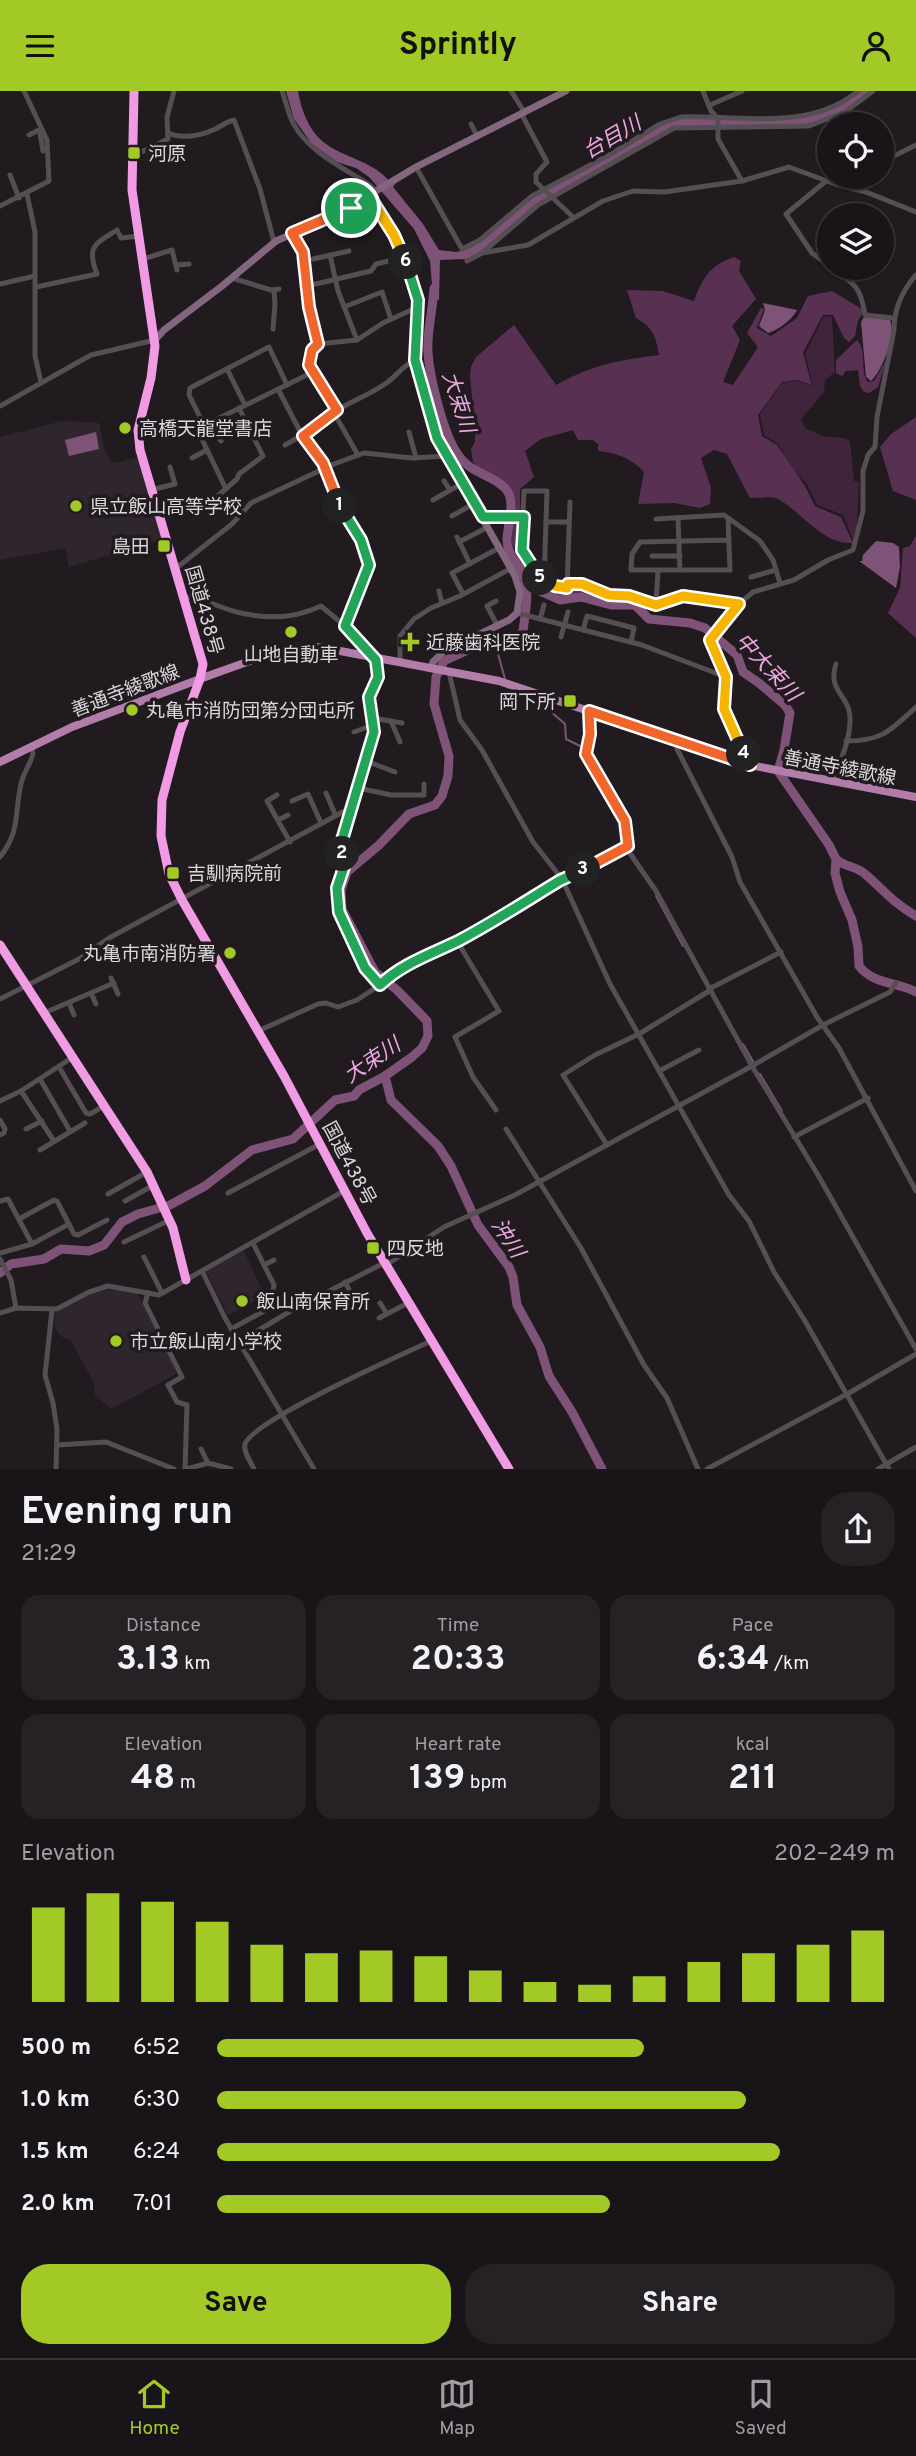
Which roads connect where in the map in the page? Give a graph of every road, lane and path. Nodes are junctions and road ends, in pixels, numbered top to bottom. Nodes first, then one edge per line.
1 (24, 91) edge
2 (134, 91) edge
3 (174, 91) edge
4 (282, 91) edge
5 (511, 91) edge
6 (566, 91) edge
7 (703, 91) edge
8 (742, 91) edge
9 (858, 91) edge
10 (873, 91) edge
11 (710, 105) junction
12 (830, 112) edge
13 (835, 112) edge
14 (524, 114) junction
15 (817, 115) edge
16 (817, 119) edge
17 (38, 121) junction
18 (717, 122) junction
19 (471, 124) dead end
20 (39, 130) junction
21 (168, 133) junction
22 (29, 135) dead end
23 (477, 136) junction
24 (916, 145) edge
25 (43, 151) dead end
26 (894, 156) edge
27 (131, 157) junction
28 (416, 167) junction
29 (10, 175) dead end
30 (817, 178) edge
31 (742, 181) junction
32 (817, 188) edge
33 (855, 189) edge
34 (544, 190) junction
35 (375, 193) junction
36 (27, 194) junction
37 (19, 198) junction
38 (552, 198) junction
39 (0, 207) edge
40 (916, 212) edge
41 (573, 217) junction
42 (292, 233) junction
43 (139, 236) junction
44 (274, 242) junction
45 (468, 248) junction
46 (349, 251) dead end
47 (482, 253) junction
48 (330, 255) junction
49 (405, 257) junction
50 (817, 257) edge
51 (143, 259) junction
52 (313, 259) dead end
53 (189, 264) dead end
54 (916, 275) edge
55 (35, 276) junction
56 (232, 278) junction
57 (335, 280) junction
58 (846, 280) edge
59 (0, 284) edge
60 (307, 286) junction
61 (36, 287) junction
62 (344, 307) junction
63 (418, 307) junction
64 (893, 318) junction
65 (391, 319) junction
66 (273, 329) dead end
67 (155, 340) junction
68 (357, 340) junction
69 (318, 344) junction
70 (415, 360) junction
71 (227, 369) junction
72 (313, 372) junction
73 (41, 382) junction
74 (287, 385) junction
75 (278, 389) junction
76 (0, 406) edge
77 (242, 407) junction
78 (335, 412) junction
79 (208, 424) junction
80 (409, 432) dead end
81 (303, 436) junction
82 (221, 441) dead end
83 (285, 445) dead end
84 (207, 450) junction
85 (358, 455) junction
86 (447, 456) junction
87 (192, 458) dead end
88 (416, 458) junction
89 (170, 467) dead end
90 (325, 468) junction
91 (444, 481) dead end
92 (463, 483) junction
93 (226, 489) junction
94 (151, 490) junction
95 (450, 490) junction
96 (433, 500) dead end
97 (570, 502) dead end
98 (475, 503) junction
99 (205, 507) dead end
100 (452, 516) dead end
101 (483, 517) junction
102 (520, 517) junction
103 (678, 518) junction
104 (728, 518) junction
105 (656, 519) dead end
106 (546, 522) junction
107 (569, 522) junction
108 (488, 527) junction
109 (729, 540) junction
110 (679, 541) junction
111 (499, 548) junction
112 (652, 556) dead end
113 (680, 556) junction
114 (470, 564) junction
115 (175, 569) junction
116 (510, 569) junction
117 (658, 570) junction
118 (680, 570) junction
119 (776, 570) junction
120 (751, 577) dead end
121 (544, 581) junction
122 (780, 583) junction
123 (568, 584) junction
124 (439, 591) dead end
125 (463, 594) junction
126 (183, 597) junction
127 (496, 601) dead end
128 (442, 603) junction
129 (739, 604) junction
130 (544, 605) dead end
131 (656, 605) junction
132 (568, 612) dead end
133 (519, 613) junction
134 (540, 619) junction
135 (497, 625) junction
136 (564, 625) junction
137 (345, 626) junction
138 (583, 630) junction
139 (561, 637) dead end
140 (631, 642) junction
141 (373, 656) junction
142 (400, 662) junction
143 (836, 664) dead end
144 (432, 669) junction
145 (447, 671) junction
146 (726, 677) junction
147 (200, 679) junction
148 (916, 707) edge
149 (589, 711) junction
150 (391, 721) junction
151 (373, 722) junction
152 (402, 723) dead end
153 (354, 732) dead end
154 (846, 741) junction
155 (400, 742) dead end
156 (31, 747) junction
157 (677, 749) dead end
158 (366, 761) junction
159 (0, 762) edge
160 (750, 765) junction
161 (395, 772) dead end
162 (831, 782) junction
163 (424, 784) dead end
164 (358, 788) junction
165 (326, 793) dead end
166 (277, 795) dead end
167 (916, 797) edge
168 (292, 801) dead end
169 (352, 807) junction
170 (335, 814) junction
171 (288, 815) dead end
172 (278, 820) junction
173 (321, 823) junction
174 (290, 842) junction
175 (626, 847) junction
176 (0, 857) edge
177 (562, 879) junction
178 (182, 900) junction
179 (457, 941) junction
180 (0, 945) edge
181 (781, 952) junction
182 (381, 985) junction
183 (896, 985) dead end
184 (27, 986) junction
185 (710, 989) junction
186 (91, 993) junction
187 (118, 994) dead end
188 (0, 999) edge
189 (69, 1003) junction
190 (96, 1004) dead end
191 (44, 1013) junction
192 (74, 1015) dead end
193 (822, 1025) junction
194 (258, 1031) junction
195 (639, 1034) junction
196 (699, 1050) dead end
197 (73, 1057) junction
198 (754, 1065) junction
199 (59, 1067) junction
200 (659, 1071) junction
201 (40, 1079) junction
202 (21, 1091) junction
203 (868, 1098) junction
204 (0, 1101) edge
205 (104, 1106) junction
206 (678, 1106) junction
207 (496, 1110) dead end
208 (0, 1120) edge
209 (42, 1121) junction
210 (85, 1123) dead end
211 (26, 1129) dead end
212 (506, 1129) dead end
213 (71, 1131) junction
214 (0, 1135) edge
215 (795, 1136) junction
216 (54, 1141) junction
217 (320, 1144) junction
218 (607, 1145) junction
219 (40, 1150) dead end
220 (147, 1172) junction
221 (540, 1180) junction
222 (154, 1185) junction
223 (344, 1191) junction
224 (916, 1191) edge
225 (108, 1193) dead end
226 (228, 1193) dead end
227 (0, 1201) edge
228 (125, 1201) dead end
229 (169, 1217) junction
230 (19, 1219) junction
231 (107, 1220) dead end
232 (69, 1224) junction
233 (124, 1242) dead end
234 (253, 1243) junction
235 (32, 1244) junction
236 (0, 1253) edge
237 (144, 1257) dead end
238 (0, 1259) edge
239 (274, 1260) dead end
240 (385, 1264) junction
241 (264, 1265) junction
242 (202, 1272) junction
243 (186, 1280) junction
244 (345, 1282) junction
245 (148, 1293) junction
246 (162, 1293) junction
247 (380, 1303) dead end
248 (408, 1303) junction
249 (358, 1306) dead end
250 (16, 1308) junction
251 (52, 1310) junction
252 (0, 1313) edge
253 (387, 1314) junction
254 (379, 1318) dead end
255 (231, 1329) junction
256 (431, 1341) junction
257 (239, 1342) junction
258 (916, 1351) edge
259 (847, 1394) junction
260 (282, 1415) junction
261 (57, 1445) junction
262 (916, 1447) edge
263 (201, 1449) dead end
264 (208, 1463) junction
265 (887, 1467) edge
266 (56, 1469) edge
267 (174, 1469) edge
268 (186, 1469) edge
269 (231, 1469) edge
270 (254, 1469) edge
271 (314, 1469) edge
272 (509, 1469) edge
273 (698, 1469) edge
274 (706, 1469) edge
275 (878, 1469) edge

1 - 17 street
2 - 27 highway, 国道438号
3 - 21 street
4 - 35 street
5 - 14 street
6 - 14 street
7 - 11 street
8 - 11 street
9 - 12 street
10 - 13 street
11 - 18 street
14 - 23 street
14 - 34 street
15 - 18 street
16 - 18 street
17 - 20 street
17 - 36 street
18 - 31 street
18 - 34 street
18 - 38 street
19 - 23 street
20 - 22 street
20 - 25 street
21 - 27 street
21 - 44 street
23 - 28 street
24 - 26 street
27 - 43 highway, 国道438号
28 - 35 street
28 - 45 street
29 - 37 street
30 - 31 street
31 - 41 street
32 - 50 street
33 - 40 street
34 - 38 street
34 - 45 street
35 - 42 street
35 - 49 street
36 - 37 street
36 - 55 street
37 - 39 street
38 - 41 street
38 - 47 street
41 - 47 street
42 - 44 street
42 - 60 street
43 - 51 highway, 国道438号
43 - 61 street
44 - 56 street
45 - 47 street
46 - 48 street
48 - 52 street
48 - 57 street
49 - 57 street
49 - 63 street
51 - 53 street
51 - 67 highway, 国道438号
54 - 64 street
55 - 59 street
55 - 61 street
56 - 66 street
56 - 67 street
57 - 60 street
57 - 62 street
58 - 64 street
60 - 69 street
61 - 73 street
62 - 65 street
62 - 68 street
63 - 65 street
63 - 70 street
64 - 122 street
65 - 68 street
67 - 73 street
67 - 94 highway, 国道438号
68 - 69 street
69 - 72 street
70 - 78 street
70 - 86 street
71 - 74 street
71 - 77 street
71 - 79 street
72 - 74 street
72 - 78 street
73 - 76 street
74 - 75 street
75 - 77 street
75 - 81 street
77 - 79 street
77 - 93 street
78 - 81 street
78 - 85 street
79 - 82 street
79 - 84 street
80 - 88 street
81 - 83 street
81 - 90 street
84 - 87 street
84 - 93 street
85 - 88 street
85 - 90 street
86 - 88 street
86 - 92 street
89 - 94 street
90 - 115 street
90 - 137 street
91 - 95 street
92 - 95 street
92 - 98 street
93 - 99 street
94 - 115 highway, 国道438号
95 - 96 street
97 - 107 street
98 - 100 street
98 - 101 street
101 - 102 street
101 - 108 street
102 - 106 street
102 - 121 street
103 - 104 street
103 - 105 street
103 - 110 street
104 - 109 street
104 - 119 street
106 - 107 street
106 - 121 street
107 - 123 street
108 - 111 street
108 - 114 street
109 - 110 street
109 - 118 street
110 - 113 street
110 - 117 street
111 - 114 street
111 - 116 street
112 - 113 street
113 - 118 street
114 - 125 street
115 - 126 highway, 国道438号
116 - 125 street
116 - 133 street
117 - 118 street
117 - 131 street
119 - 120 street
119 - 122 street
121 - 123 street
122 - 129 street
123 - 131 street
124 - 128 street
125 - 128 street
126 - 137 street
126 - 147 highway, 国道438号
127 - 135 street
128 - 142 street
129 - 131 street
129 - 146 street
130 - 134 street
132 - 136 street
133 - 134 street
133 - 135 street
134 - 136 street
135 - 144 street
136 - 138 street
136 - 139 street
137 - 141 street
138 - 140 street
138 - 140 street
140 - 146 street
141 - 142 main road, 善通寺綾歌線
141 - 147 main road, 善通寺綾歌線
141 - 151 street
142 - 144 main road, 善通寺綾歌線
143 - 154 street
144 - 145 main road, 善通寺綾歌線
145 - 149 main road, 善通寺綾歌線
145 - 177 street
146 - 160 street
147 - 156 main road, 善通寺綾歌線
147 - 178 highway, 国道438号
148 - 154 street
149 - 160 main road, 善通寺綾歌線
149 - 175 street
150 - 151 street
150 - 152 street
150 - 155 street
151 - 153 street
151 - 158 street
154 - 162 street
156 - 159 main road, 善通寺綾歌線
156 - 176 street
157 - 181 street
158 - 161 street
158 - 164 street
160 - 162 main road, 善通寺綾歌線
162 - 167 main road, 善通寺綾歌線
163 - 164 street
164 - 169 street
165 - 170 street
166 - 172 street
168 - 173 street
169 - 170 street
169 - 182 street
170 - 173 street
171 - 172 street
172 - 174 street
173 - 174 street
174 - 178 street
175 - 177 street
175 - 185 street
177 - 179 street
177 - 195 street
178 - 184 street
178 - 194 highway, 国道438号
179 - 182 street
179 - 207 street
180 - 184 highway
181 - 185 street
181 - 193 street
182 - 194 street
183 - 193 street
184 - 188 street
184 - 191 highway
185 - 195 street
185 - 198 street
186 - 187 street
186 - 189 street
186 - 190 street
189 - 191 street
189 - 192 street
191 - 197 highway
193 - 198 street
193 - 203 street
194 - 217 highway, 国道438号
195 - 200 street
195 - 218 street
196 - 200 street
197 - 199 street
197 - 205 highway
198 - 206 street
198 - 215 street
199 - 201 street
199 - 205 street
200 - 206 street
201 - 202 street
201 - 213 street
202 - 204 street
202 - 209 street
203 - 215 street
203 - 224 street
205 - 220 highway
206 - 218 street
206 - 259 street
208 - 214 street
209 - 211 street
209 - 216 street
210 - 213 street
212 - 221 street
213 - 216 street
215 - 258 street
216 - 219 street
217 - 223 highway, 国道438号
217 - 226 street
218 - 221 street
220 - 222 highway
220 - 225 street
221 - 240 street
221 - 273 street
222 - 228 street
222 - 229 highway
223 - 234 street
223 - 240 highway, 国道438号
227 - 230 street
229 - 233 street
229 - 243 highway
230 - 232 street
230 - 235 street
231 - 232 street
232 - 235 street
234 - 241 street
234 - 242 street
235 - 236 street
237 - 246 street
238 - 250 street
239 - 241 street
240 - 244 street
240 - 248 highway, 国道438号
241 - 255 street
242 - 243 street
242 - 255 street
243 - 246 street
244 - 249 street
244 - 257 street
245 - 246 street
245 - 251 street
245 - 268 street
247 - 253 street
248 - 253 street
248 - 256 highway, 国道438号
250 - 251 street
250 - 252 street
251 - 261 street
253 - 254 street
255 - 257 street
256 - 260 street
256 - 272 highway, 国道438号
257 - 260 street
258 - 259 street
259 - 265 street
259 - 274 street
260 - 270 street
260 - 271 street
261 - 266 street
261 - 267 street
262 - 265 street
263 - 264 street
264 - 268 street
264 - 269 street
265 - 275 street

